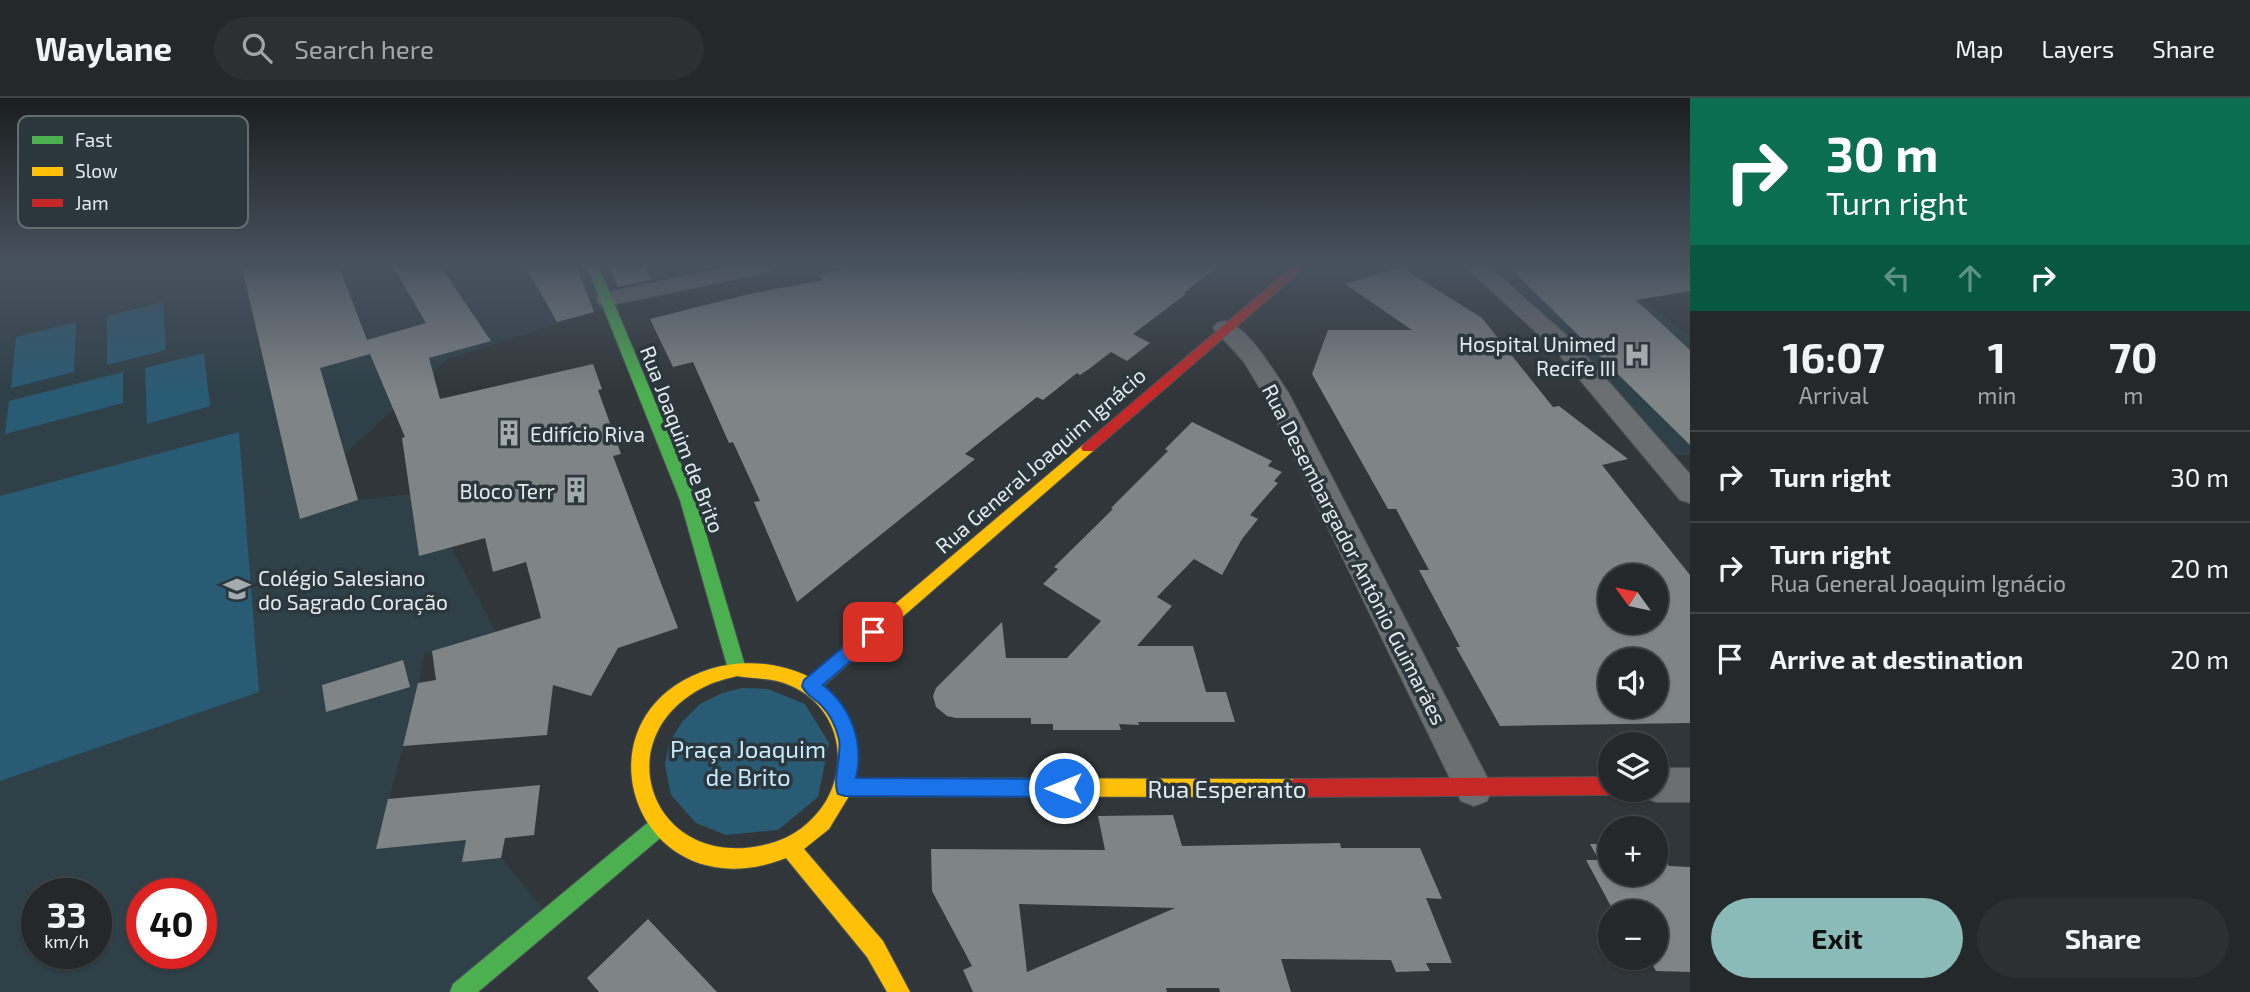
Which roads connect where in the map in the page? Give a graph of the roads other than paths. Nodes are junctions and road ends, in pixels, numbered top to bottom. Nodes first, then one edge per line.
1 (611, 309) edge
2 (1248, 309) edge
3 (1528, 309) edge
4 (1225, 328) junction
5 (1690, 493) edge
6 (737, 669) junction
7 (811, 686) junction
8 (1668, 785) edge
9 (1690, 785) edge
10 (1598, 786) edge
11 (845, 787) junction
12 (1474, 789) junction
13 (658, 827) junction
14 (789, 847) junction
15 (461, 992) edge
16 (899, 992) edge

1 - 6 street, Rua Joaquim de Brito
2 - 4 street, Rua General Joaquim Ignácio
3 - 5 street
4 - 7 street, Rua General Joaquim Ignácio
4 - 12 street, Rua Desembargador Antônio Guimarães
6 - 7 street
6 - 13 street
7 - 11 street
8 - 9 street
10 - 12 street, Rua Esperanto
11 - 12 street, Rua Esperanto
11 - 14 street
13 - 14 street
13 - 15 street
14 - 16 street

